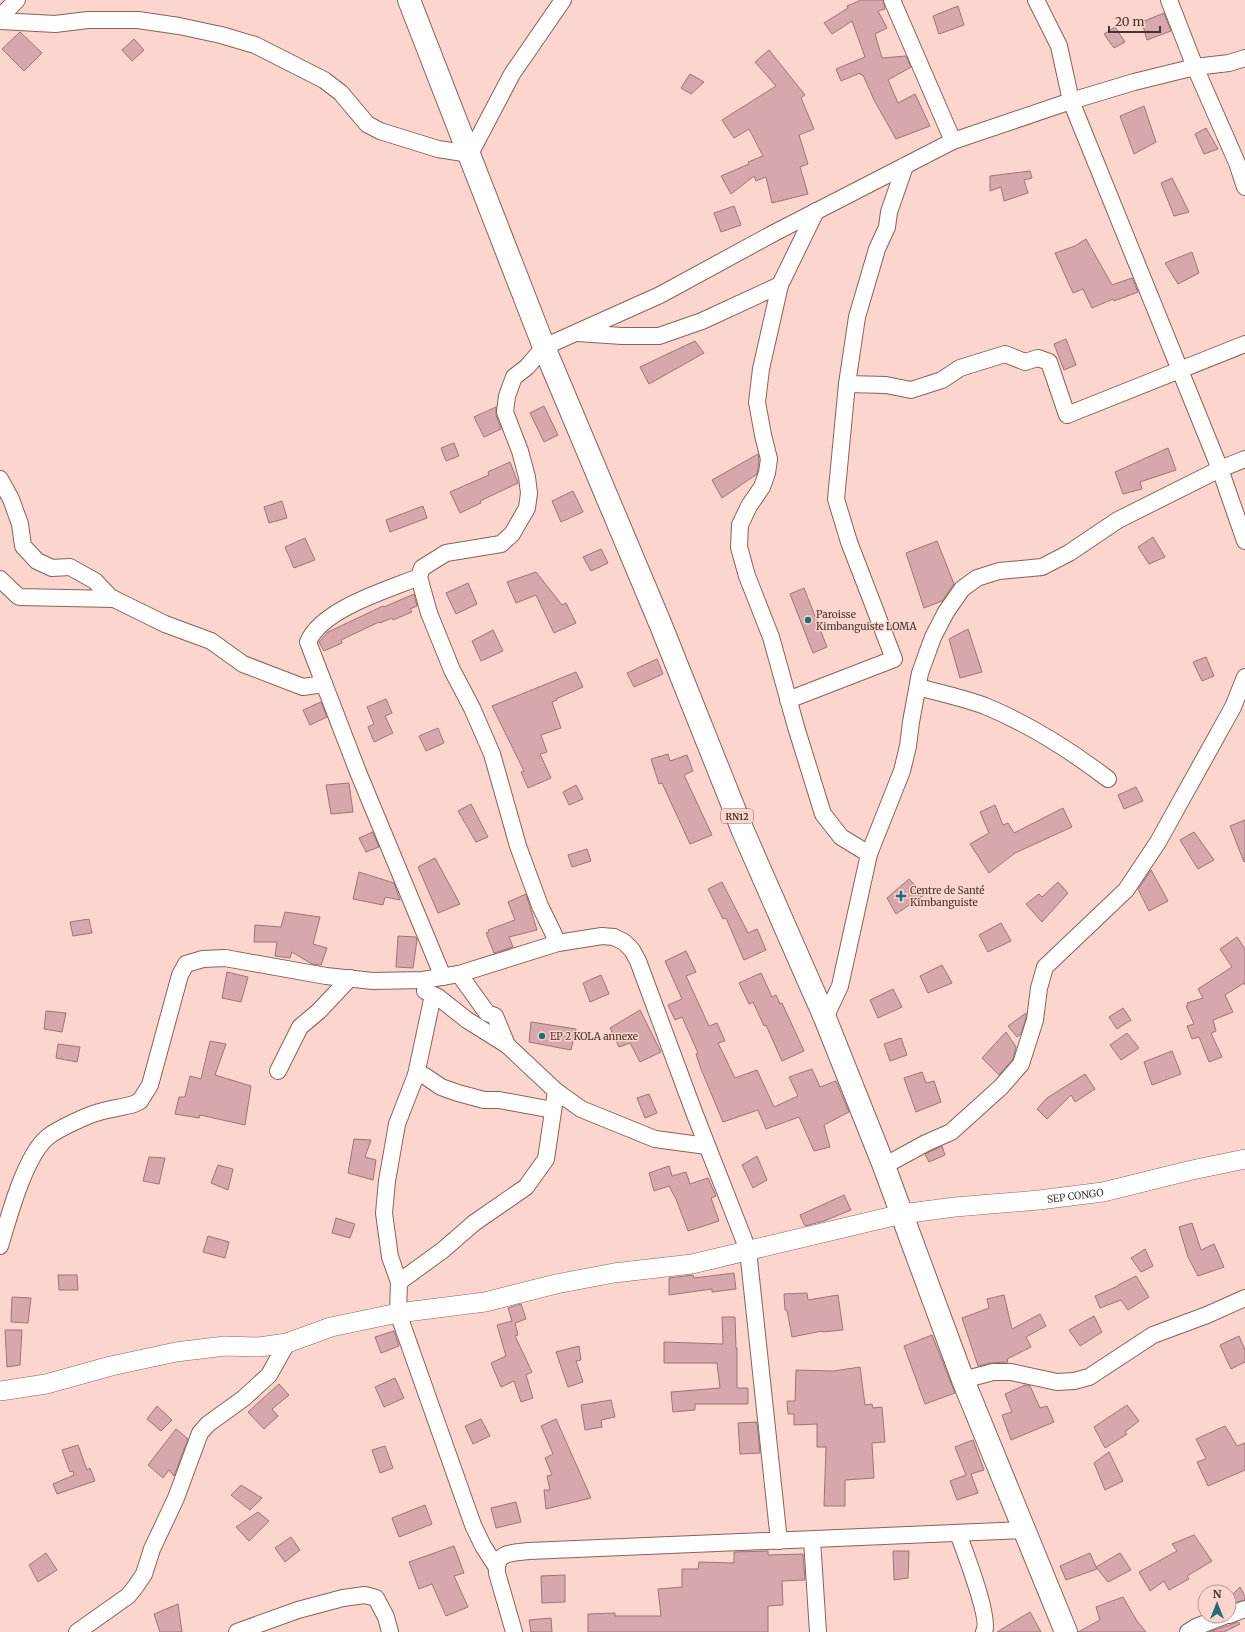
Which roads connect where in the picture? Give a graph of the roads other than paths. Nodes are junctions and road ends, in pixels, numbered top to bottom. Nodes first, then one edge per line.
1 (17, 0) edge
2 (409, 0) edge
3 (563, 0) edge
4 (892, 0) edge
5 (1036, 0) edge
6 (1169, 0) edge
7 (0, 17) edge
8 (0, 21) edge
9 (1245, 58) edge
10 (1195, 67) junction
11 (1071, 100) junction
12 (953, 141) junction
13 (470, 154) junction
14 (905, 166) junction
15 (1245, 187) edge
16 (816, 211) junction
17 (780, 285) junction
18 (576, 333) junction
19 (1245, 344) edge
20 (544, 348) junction
21 (1180, 370) junction
22 (847, 384) junction
23 (1245, 459) edge
24 (1220, 469) junction
25 (0, 479) edge
26 (1245, 541) edge
27 (419, 577) junction
28 (0, 579) edge
29 (114, 599) junction
30 (1245, 677) edge
31 (324, 684) junction
32 (918, 687) junction
33 (788, 700) junction
34 (1108, 779) dead end
35 (869, 854) junction
36 (558, 943) junction
37 (459, 974) junction
38 (443, 977) junction
39 (350, 978) junction
40 (399, 980) junction
41 (433, 995) junction
42 (825, 1018) junction
43 (507, 1045) junction
44 (278, 1070) dead end
45 (416, 1075) junction
46 (556, 1090) junction
47 (553, 1110) junction
48 (707, 1146) junction
49 (1245, 1159) edge
50 (884, 1166) junction
51 (902, 1214) junction
52 (0, 1246) edge
53 (748, 1250) junction
54 (399, 1282) junction
55 (1245, 1298) edge
56 (398, 1313) junction
57 (288, 1343) junction
58 (963, 1380) junction
59 (0, 1391) edge
60 (1025, 1530) junction
61 (958, 1533) junction
62 (812, 1540) junction
63 (779, 1541) junction
64 (496, 1566) junction
65 (1204, 1624) edge
66 (77, 1632) edge
67 (237, 1632) edge
68 (390, 1632) edge
69 (514, 1632) edge
70 (818, 1632) edge
71 (984, 1632) edge
72 (1066, 1632) edge
73 (1188, 1632) edge

1 - 7 street
2 - 13 main road, RN12
3 - 13 street
4 - 12 street
5 - 11 street
6 - 10 street
8 - 13 street
9 - 10 street
10 - 11 street
10 - 15 street
11 - 12 street
11 - 21 street
12 - 14 street
13 - 20 main road, RN12
14 - 16 street
14 - 22 street
16 - 17 street
16 - 18 street
17 - 18 street
17 - 33 street
18 - 20 street
19 - 21 street
20 - 27 street
20 - 42 main road, RN12
21 - 22 street
21 - 24 street
22 - 33 street
23 - 24 street
24 - 26 street
24 - 32 street
25 - 29 street
27 - 31 street
27 - 36 street
28 - 29 street
29 - 31 street
30 - 50 street
31 - 38 street
32 - 34 street
32 - 35 street
33 - 35 street
35 - 42 street
36 - 37 street
36 - 48 street
37 - 38 street
37 - 43 street
38 - 40 street
39 - 40 street
39 - 44 street
39 - 52 street
40 - 41 street
41 - 43 street
41 - 45 street
42 - 50 main road, RN12
43 - 46 street
45 - 47 street
45 - 54 street
46 - 47 street
46 - 48 street
47 - 54 street
48 - 53 street
49 - 51 street, SEP CONGO
50 - 51 main road, RN12
51 - 53 street, SEP CONGO
51 - 58 main road, RN12
53 - 56 street, SEP CONGO
53 - 63 street
54 - 56 street
55 - 58 street
56 - 57 street, SEP CONGO
56 - 64 street
57 - 59 street, SEP CONGO
57 - 66 street
58 - 60 main road, RN12
60 - 61 street
60 - 72 main road, RN12
61 - 62 street
61 - 71 street
62 - 63 street
62 - 70 street
63 - 64 street
64 - 69 street
65 - 73 street
67 - 68 street

